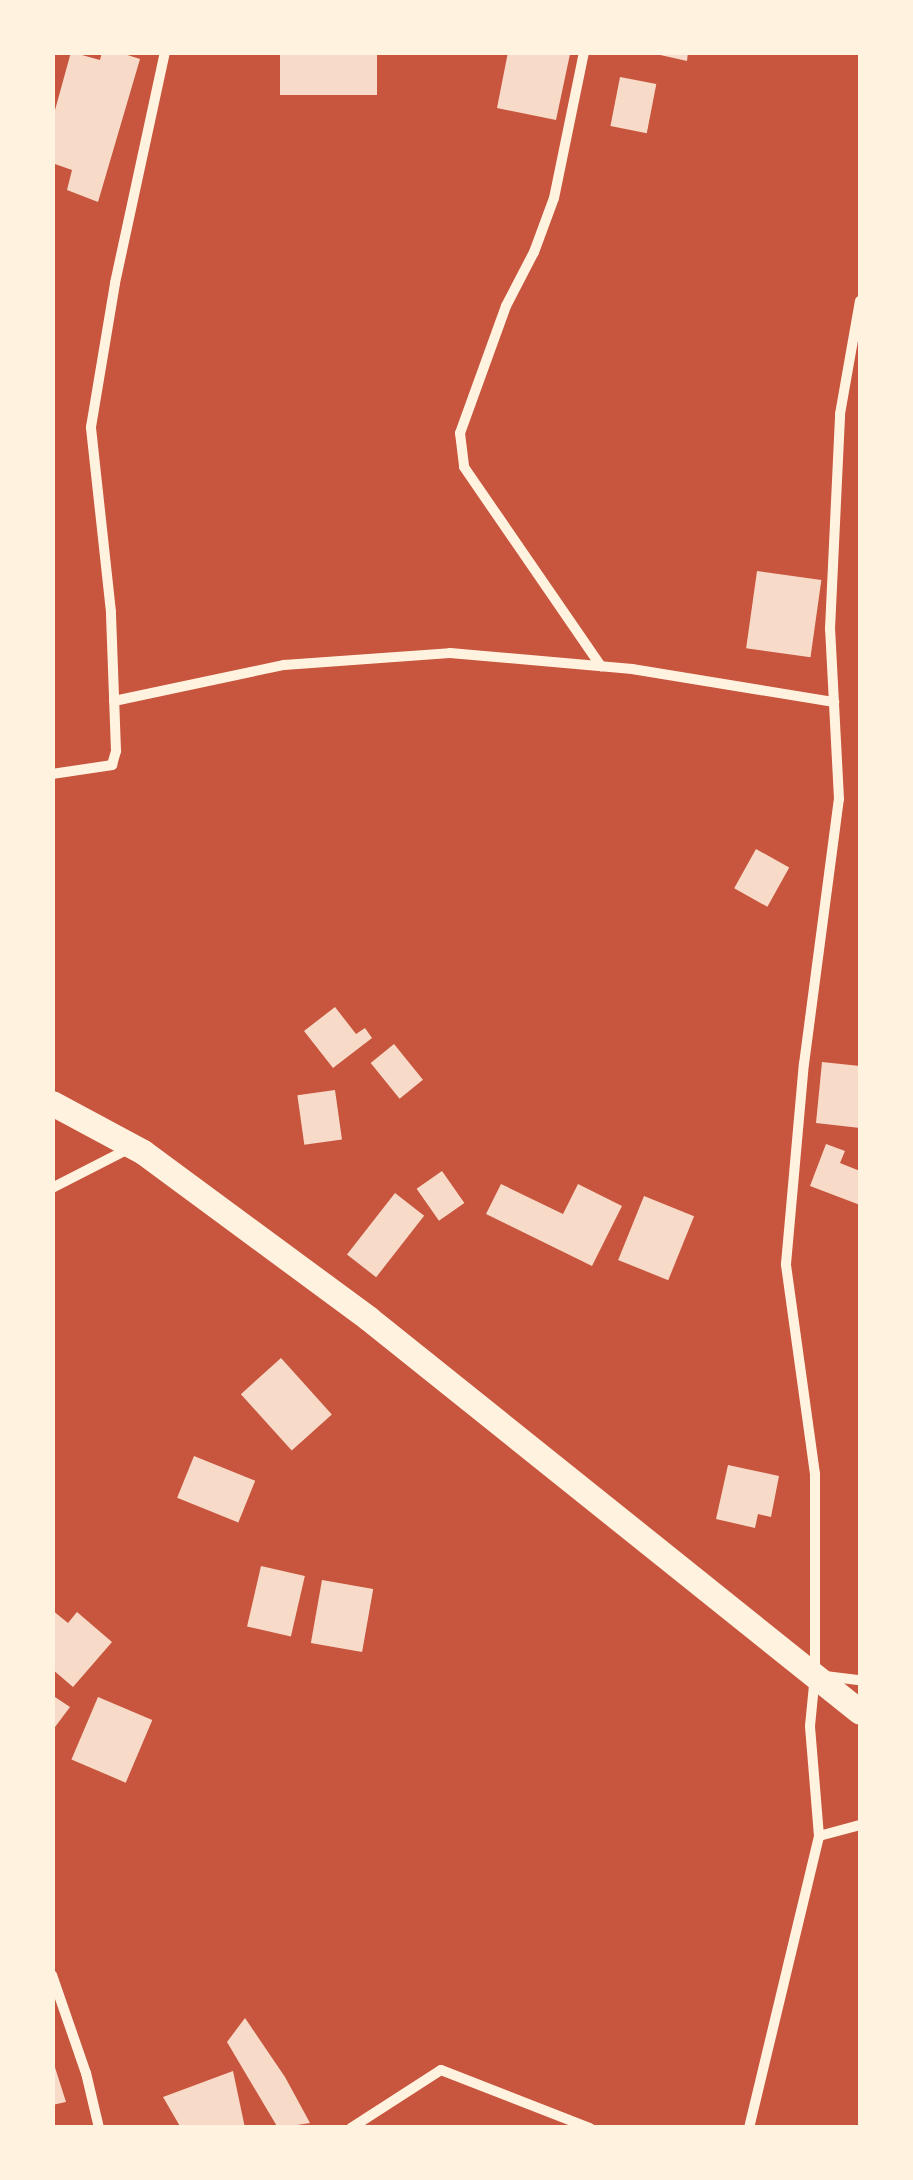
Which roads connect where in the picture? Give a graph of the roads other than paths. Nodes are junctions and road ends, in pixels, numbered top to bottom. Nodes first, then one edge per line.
1 (165, 52) edge
2 (584, 52) edge
3 (860, 301) edge
4 (602, 666) junction
5 (114, 701) junction
6 (834, 702) junction
7 (52, 774) edge
8 (52, 1103) edge
9 (133, 1147) junction
10 (52, 1188) edge
11 (814, 1675) junction
12 (860, 1680) edge
13 (860, 1712) edge
14 (860, 1825) edge
15 (819, 1836) junction
16 (52, 1975) edge
17 (98, 2128) edge
18 (351, 2128) edge
19 (590, 2128) edge
20 (749, 2128) edge

1 - 5 street
2 - 4 street
3 - 6 street
4 - 5 street
4 - 6 street
5 - 7 street
6 - 11 street
8 - 9 main road
9 - 10 street
9 - 11 main road
11 - 12 street
11 - 13 main road
11 - 15 street
14 - 15 street
15 - 20 street
16 - 17 street
18 - 19 street

